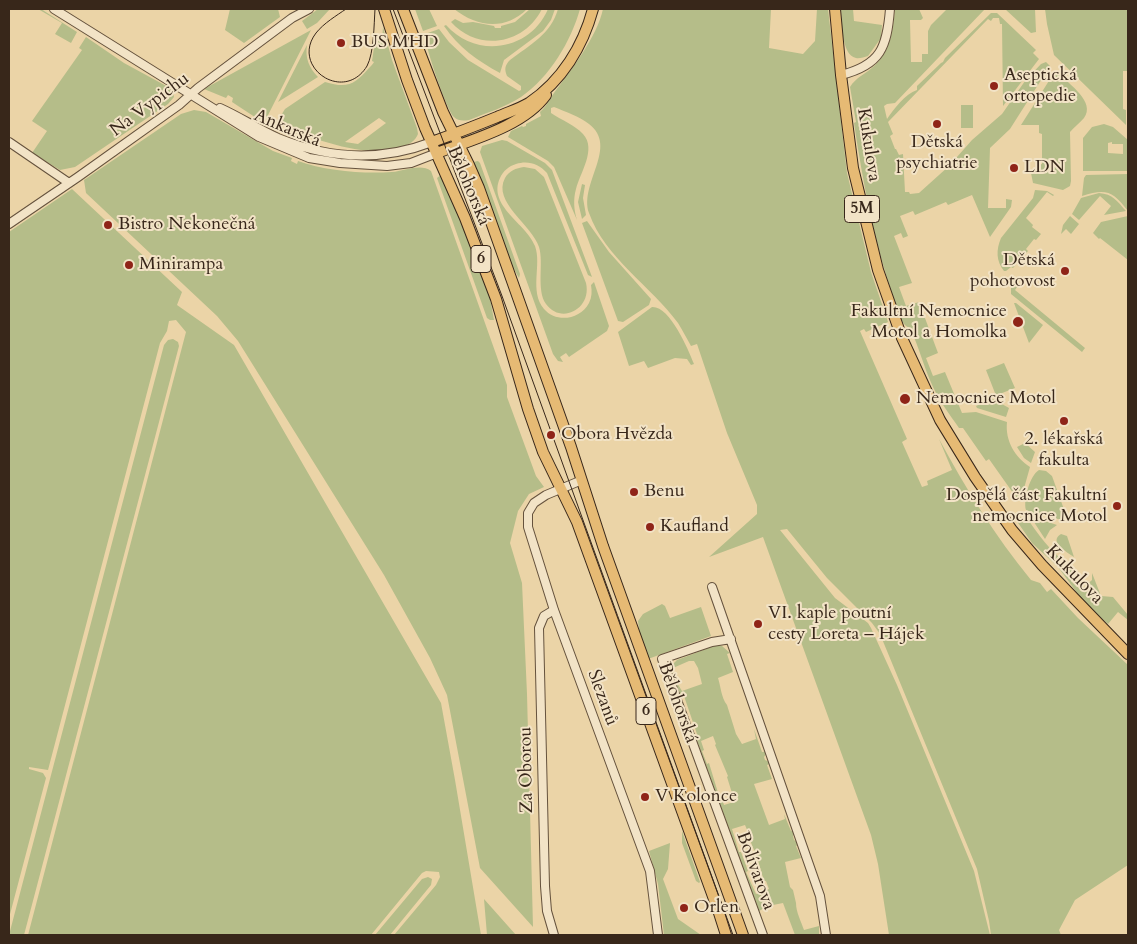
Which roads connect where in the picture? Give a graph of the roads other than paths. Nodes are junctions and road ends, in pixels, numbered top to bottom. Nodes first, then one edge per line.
1 (54, 9) edge
2 (309, 9) edge
3 (384, 9) edge
4 (404, 9) edge
5 (593, 9) edge
6 (835, 9) edge
7 (890, 9) edge
8 (841, 75) junction
9 (559, 76) junction
10 (191, 94) junction
11 (453, 135) junction
12 (9, 142) edge
13 (432, 142) junction
14 (459, 145) junction
15 (437, 153) junction
16 (69, 183) junction
17 (9, 224) edge
18 (582, 480) junction
19 (561, 488) junction
20 (712, 587) dead end
21 (554, 610) junction
22 (731, 639) junction
23 (1128, 654) edge
24 (554, 935) edge
25 (658, 935) edge
26 (726, 935) edge
27 (743, 935) edge
28 (762, 935) edge
29 (826, 935) edge

1 - 10 street, Ankarská
2 - 10 street, Na Vypichu
3 - 13 main road, Bělohorská / 6
4 - 11 main road, Bělohorská / 6
5 - 9 main road
6 - 8 main road, Kukulova / 5M
7 - 8 street
8 - 23 main road, Kukulova / 5M
9 - 11 main road
9 - 14 main road
10 - 13 street, Ankarská
10 - 15 street, Ankarská
10 - 16 street, Na Vypichu
11 - 13 main road
11 - 14 main road, Bělohorská / 6
12 - 16 street
13 - 15 main road, Bělohorská / 6
14 - 15 main road
14 - 18 main road, Bělohorská / 6
15 - 19 main road, Bělohorská / 6
16 - 17 street, Na Vypichu
18 - 19 street
18 - 27 main road, Bělohorská / 6
19 - 21 street, Slezanů
19 - 26 main road, Bělohorská / 6
20 - 22 street
21 - 24 street, Za Oborou
21 - 25 street, Slezanů
22 - 28 street, Bolívarova
22 - 29 street

